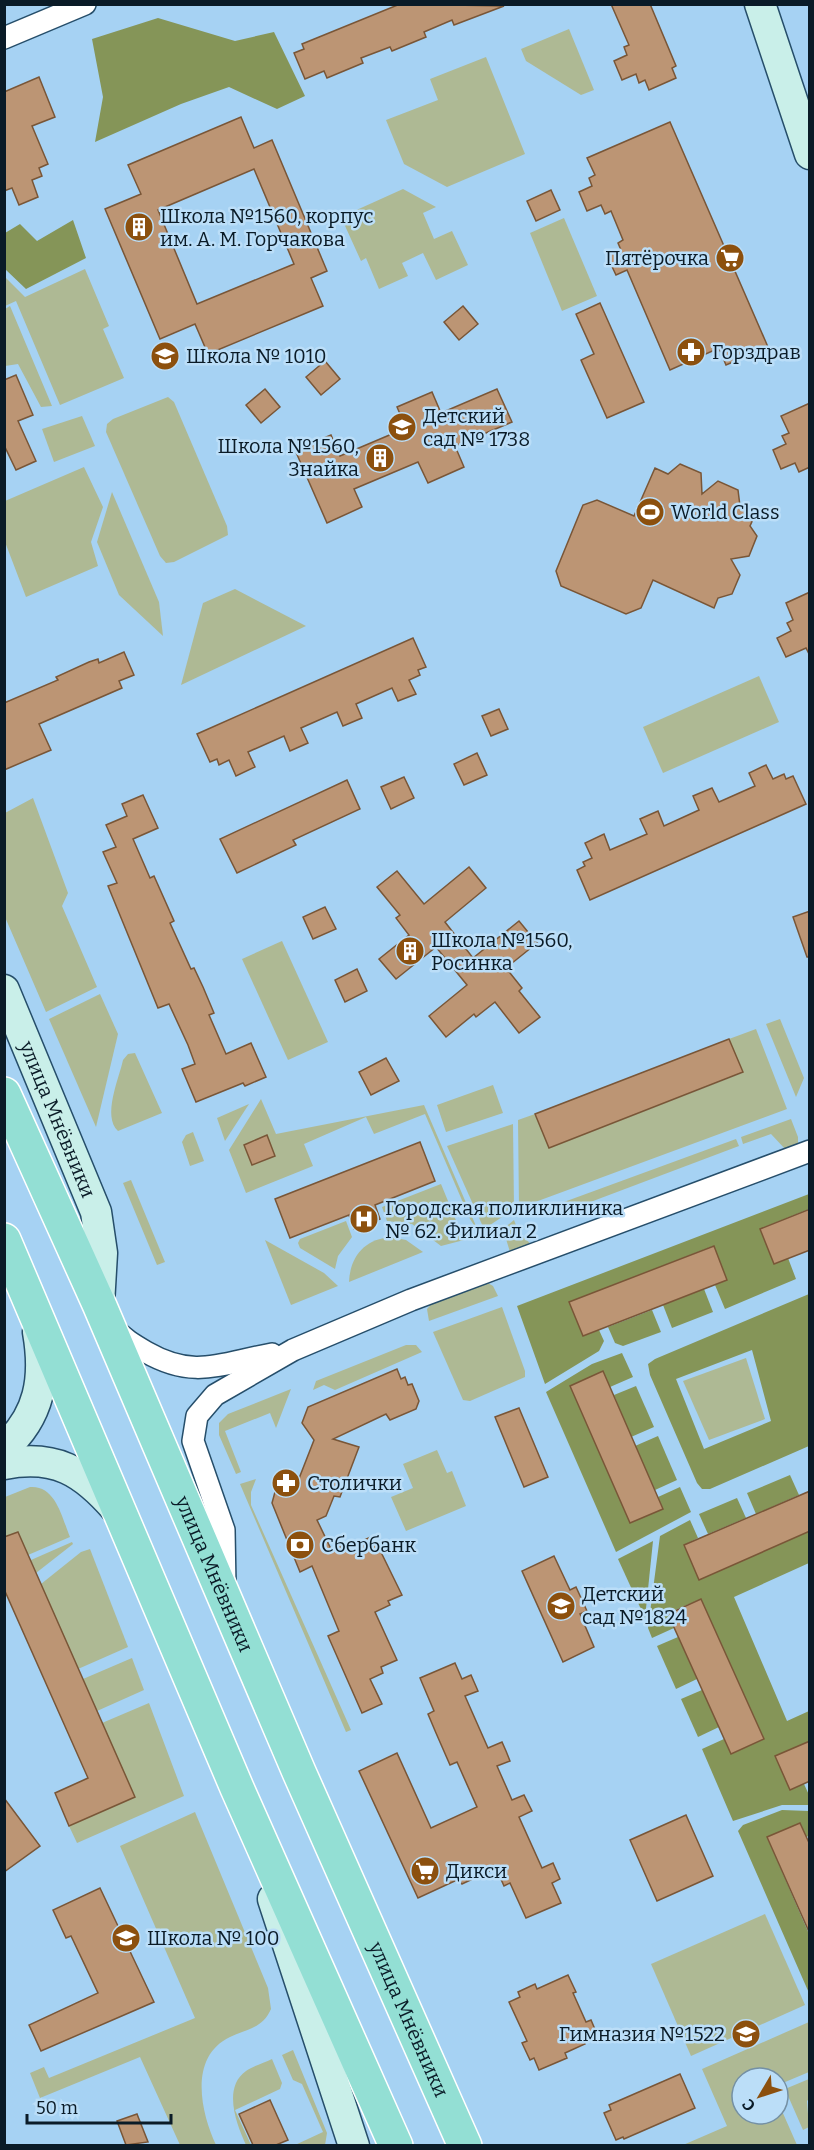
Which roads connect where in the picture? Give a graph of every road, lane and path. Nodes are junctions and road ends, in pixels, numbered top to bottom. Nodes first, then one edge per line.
1 (85, 4) edge
2 (760, 4) edge
3 (4, 38) edge
4 (810, 154) edge
5 (4, 990) edge
6 (4, 1094) edge
7 (810, 1151) edge
8 (4, 1240) edge
9 (27, 1292) junction
10 (100, 1307) junction
11 (293, 1350) junction
12 (4, 1448) edge
13 (4, 1464) edge
14 (121, 1514) junction
15 (226, 1601) junction
16 (237, 1788) junction
17 (354, 2145) edge
18 (396, 2145) edge
19 (465, 2145) edge

1 - 3 street
2 - 4 main road
5 - 10 main road, улица Мнёвники
6 - 10 main road
7 - 11 street
8 - 9 main road
9 - 12 main road
9 - 14 main road
10 - 11 street
10 - 15 main road, улица Мнёвники
11 - 15 street
13 - 14 main road
14 - 16 main road
15 - 19 main road, улица Мнёвники
16 - 17 main road
16 - 18 main road

